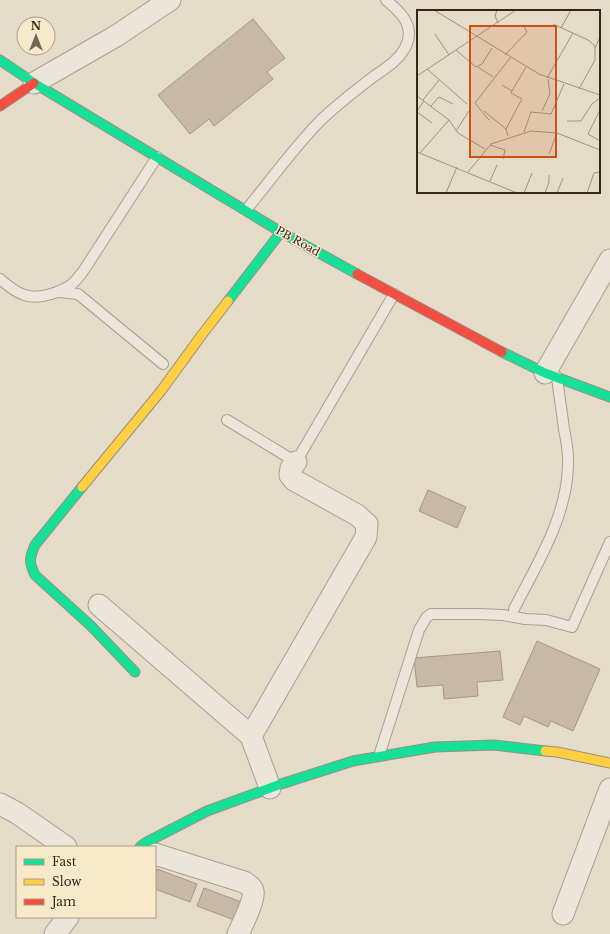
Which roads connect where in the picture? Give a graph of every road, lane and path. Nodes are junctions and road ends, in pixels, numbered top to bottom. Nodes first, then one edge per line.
1 (170, 0) edge
2 (386, 0) edge
3 (0, 60) edge
4 (34, 83) junction
5 (0, 106) edge
6 (157, 156) junction
7 (246, 210) junction
8 (281, 232) junction
9 (610, 260) edge
10 (0, 279) edge
11 (59, 292) junction
12 (394, 294) junction
13 (163, 364) dead end
14 (551, 375) junction
15 (610, 397) edge
16 (226, 420) dead end
17 (296, 462) junction
18 (610, 542) edge
19 (99, 605) dead end
20 (514, 609) dead end
21 (135, 672) dead end
22 (251, 736) junction
23 (379, 756) junction
24 (610, 763) edge
25 (270, 788) junction
26 (610, 789) edge
27 (0, 804) edge
28 (65, 846) edge
29 (141, 846) edge
30 (156, 854) edge
31 (562, 914) dead end
32 (67, 918) edge
33 (55, 934) edge
34 (238, 934) edge

1 - 4 street
2 - 7 lane
3 - 4 street, PB Road
4 - 5 street
4 - 6 street, PB Road
6 - 7 street, PB Road
6 - 11 lane
7 - 8 street, PB Road
8 - 12 street, PB Road
8 - 21 street
9 - 14 street
10 - 11 lane
11 - 13 lane
12 - 14 street, PB Road
12 - 17 lane
14 - 15 street, PB Road
14 - 20 lane
16 - 17 lane
17 - 22 street
18 - 23 lane
19 - 22 street
22 - 25 street
23 - 24 street
23 - 25 street
25 - 29 street
26 - 31 street
27 - 28 street
30 - 34 street
32 - 33 street

